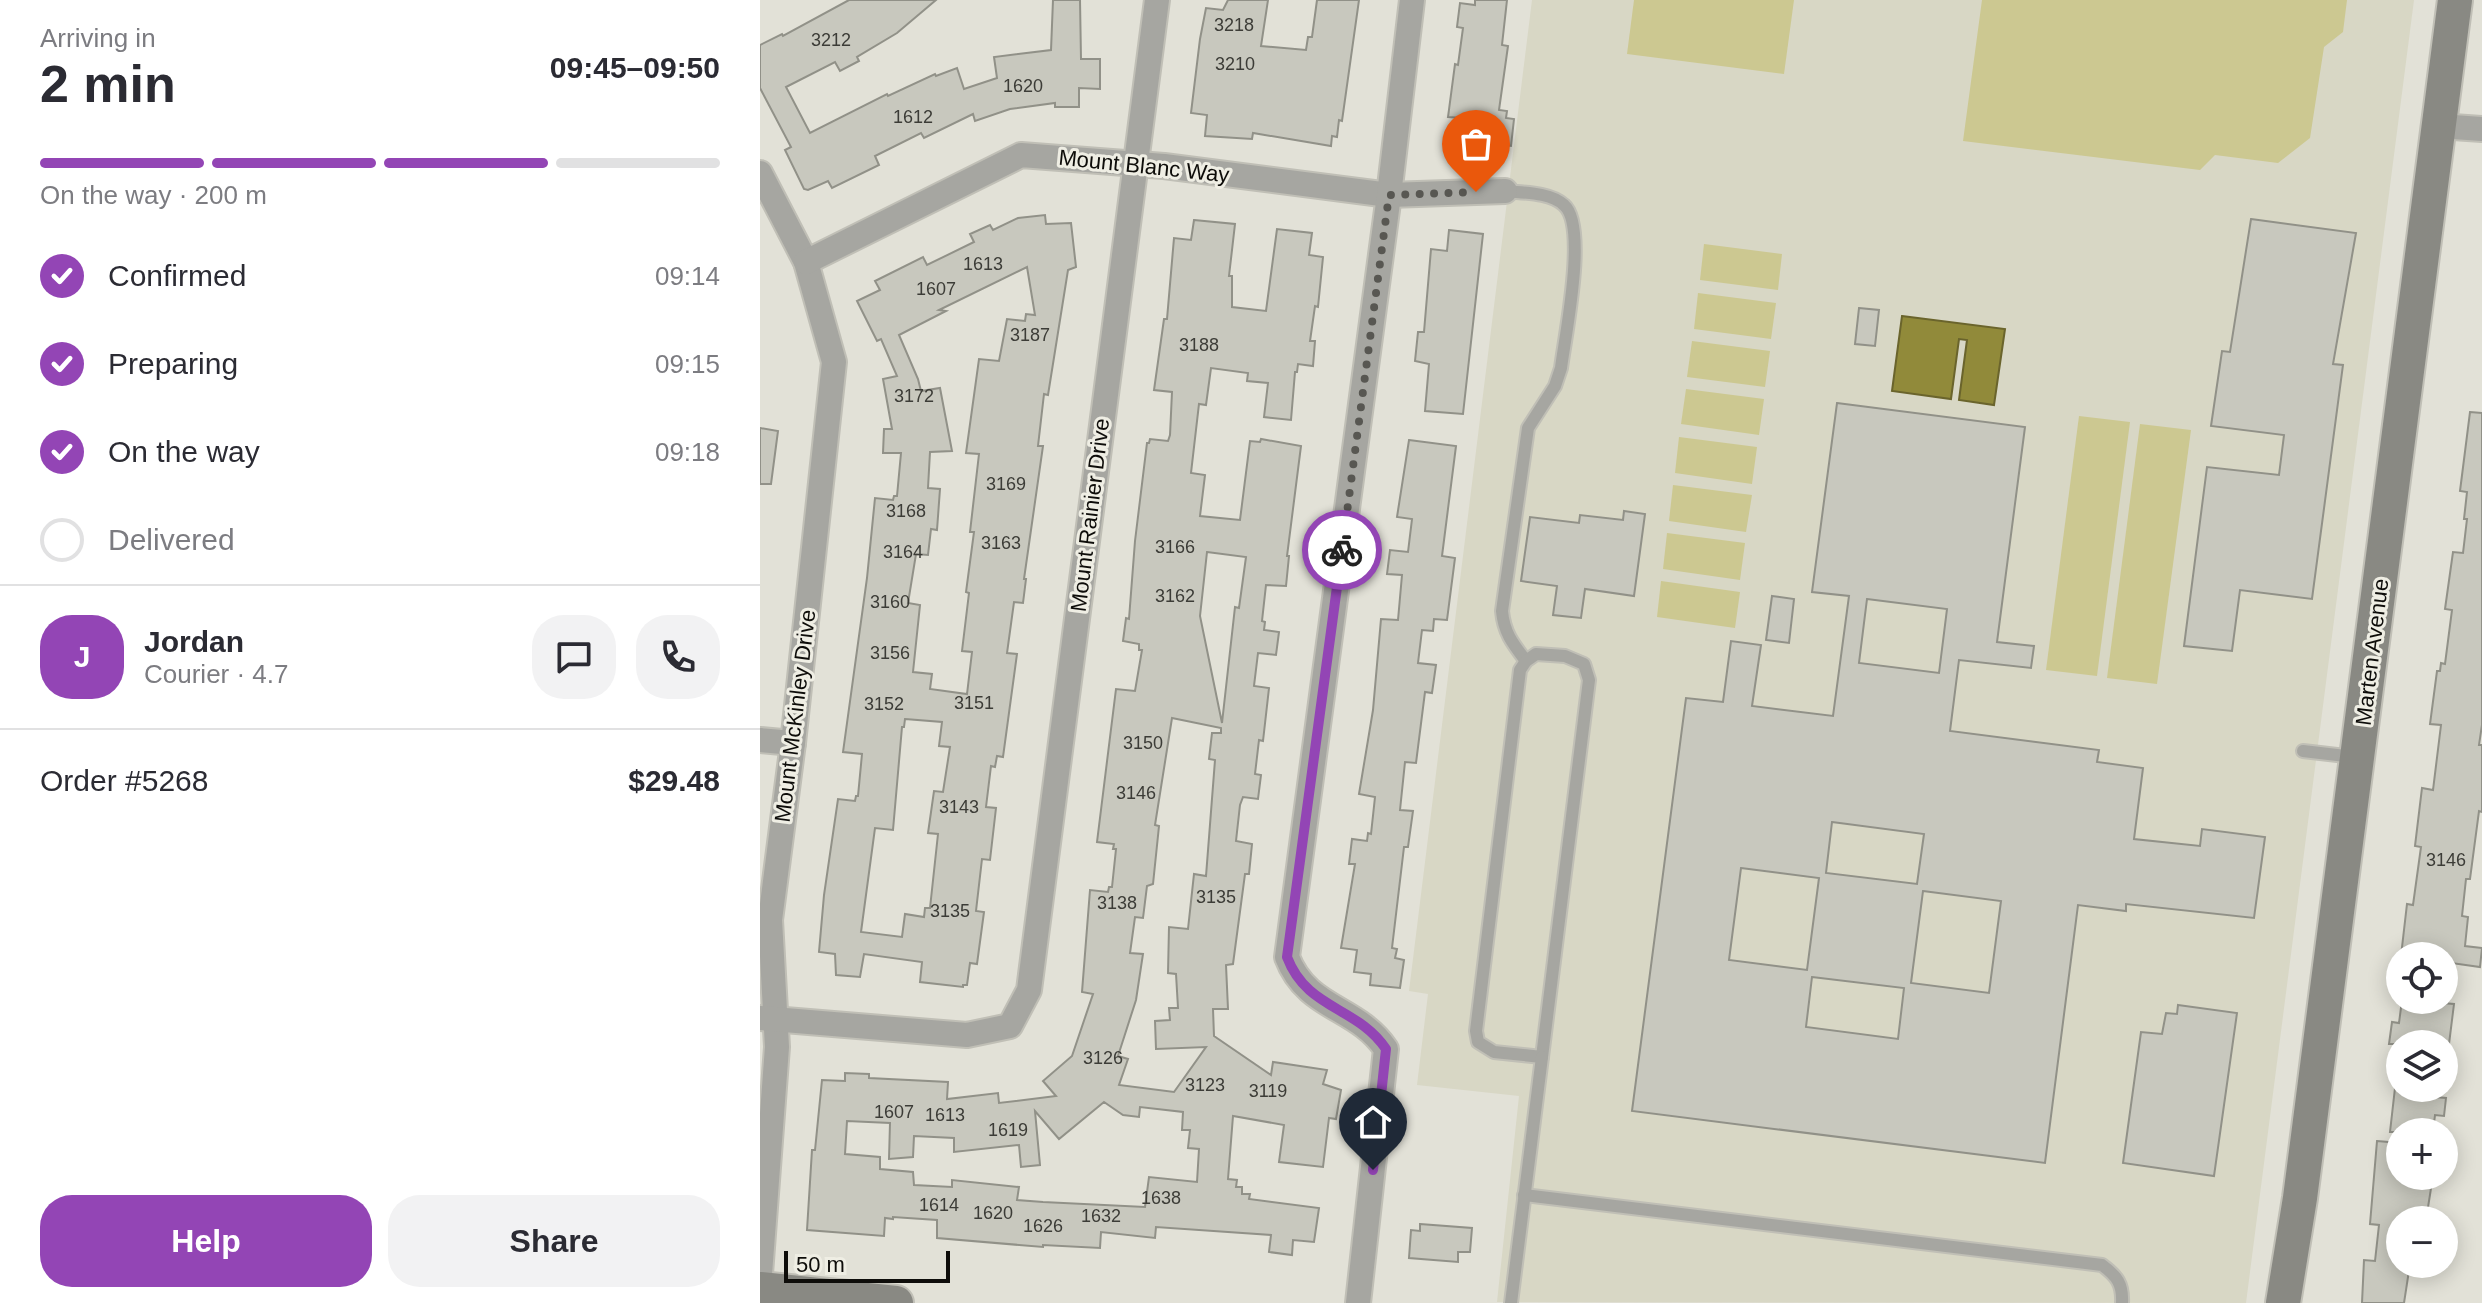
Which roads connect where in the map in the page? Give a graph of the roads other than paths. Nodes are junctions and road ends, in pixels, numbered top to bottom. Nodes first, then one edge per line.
1 (1157, 0) edge
2 (1412, 0) edge
3 (2455, 0) edge
4 (2439, 126) junction
5 (2482, 129) edge
6 (1137, 164) junction
7 (760, 173) edge
8 (1505, 191) joint
9 (1389, 195) junction
10 (806, 262) junction
11 (1526, 661) junction
12 (760, 740) edge
13 (793, 743) junction
14 (2303, 751) dead end
15 (2358, 758) junction
16 (769, 1018) edge
17 (1542, 1057) junction
18 (1524, 1195) junction
19 (2290, 1259) junction
20 (760, 1274) edge
21 (760, 1289) edge
22 (896, 1303) edge
23 (1358, 1303) edge
24 (1511, 1303) edge
25 (2122, 1303) edge
26 (2283, 1303) edge
27 (2306, 1303) edge

1 - 6 street, Mount Rainier Drive
2 - 9 street
3 - 4 street, Marten Avenue
4 - 5 street
4 - 15 street, Marten Avenue
6 - 9 street, Mount Blanc Way
6 - 10 street, Mount Blanc Way
6 - 16 street, Mount Rainier Drive
7 - 10 street, Mount McKinley Drive
8 - 9 street, Mount Blanc Way
8 - 11 lane
9 - 23 street
10 - 13 street, Mount McKinley Drive
11 - 17 lane
11 - 17 lane
12 - 13 street
13 - 16 street, Mount McKinley Drive
14 - 15 lane
15 - 19 street, Marten Avenue
16 - 20 street, Mount McKinley Drive
17 - 18 lane
18 - 24 lane
18 - 25 lane
19 - 26 street, Marten Avenue
19 - 27 street
21 - 22 street

